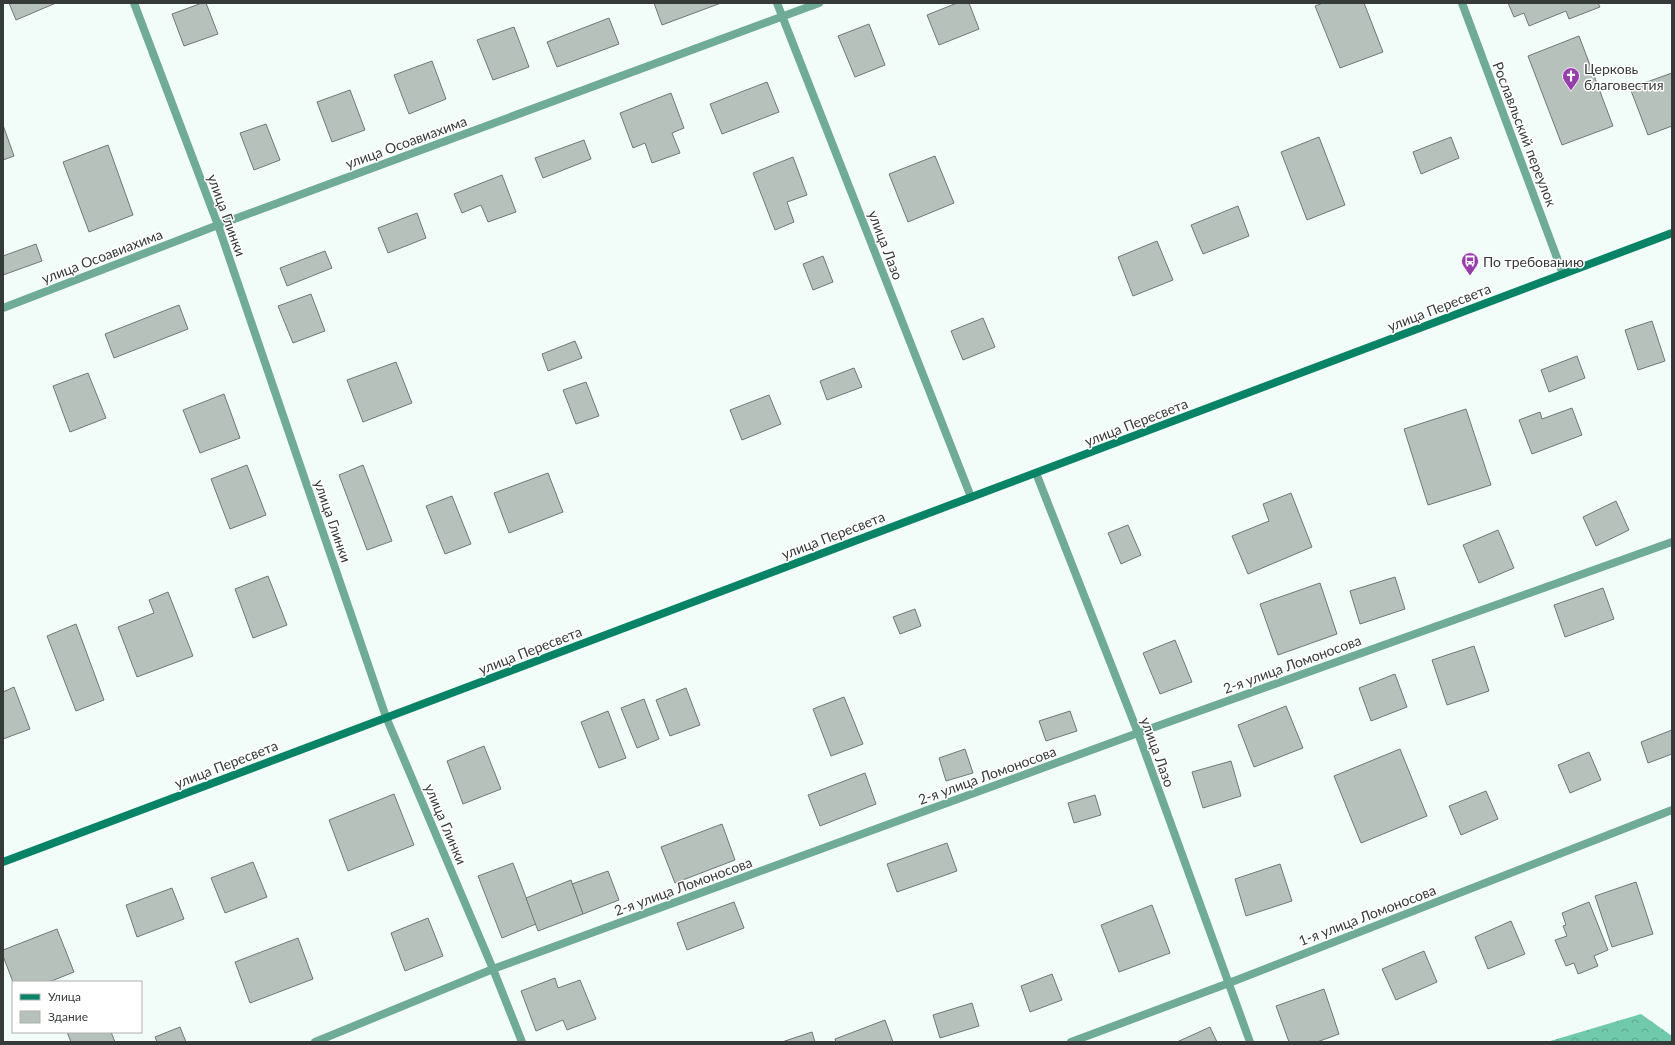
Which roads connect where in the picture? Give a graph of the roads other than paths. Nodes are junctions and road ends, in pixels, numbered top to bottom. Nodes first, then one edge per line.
1 (134, 3) edge
2 (777, 3) edge
3 (819, 3) edge
4 (1462, 3) edge
5 (783, 17) junction
6 (218, 225) junction
7 (1672, 233) edge
8 (1563, 274) junction
9 (3, 308) edge
10 (1036, 473) junction
11 (971, 497) junction
12 (1672, 542) edge
13 (386, 717) junction
14 (1138, 733) junction
15 (1672, 810) edge
16 (3, 862) edge
17 (493, 969) junction
18 (1229, 983) junction
19 (314, 1042) edge
20 (522, 1042) edge
21 (1072, 1042) edge
22 (1250, 1042) edge

1 - 6 street, улица Глинки
2 - 5 street, улица Лазо
3 - 5 street, улица Осоавиахима
4 - 8 street, Рославльский переулок
5 - 6 street, улица Осоавиахима
5 - 11 street, улица Лазо
6 - 9 street, улица Осоавиахима
6 - 13 street, улица Глинки
7 - 8 main road, улица Пересвета
8 - 10 main road, улица Пересвета
10 - 11 main road, улица Пересвета
10 - 14 street, улица Лазо
11 - 13 main road, улица Пересвета
12 - 14 street, 2-я улица Ломоносова
13 - 16 main road, улица Пересвета
13 - 17 street, улица Глинки
14 - 17 street, 2-я улица Ломоносова
14 - 18 street, улица Лазо
15 - 18 street, 1-я улица Ломоносова
17 - 19 street, 2-я улица Ломоносова
17 - 20 street, улица Глинки
18 - 21 street, 1-я улица Ломоносова
18 - 22 street, улица Лазо

